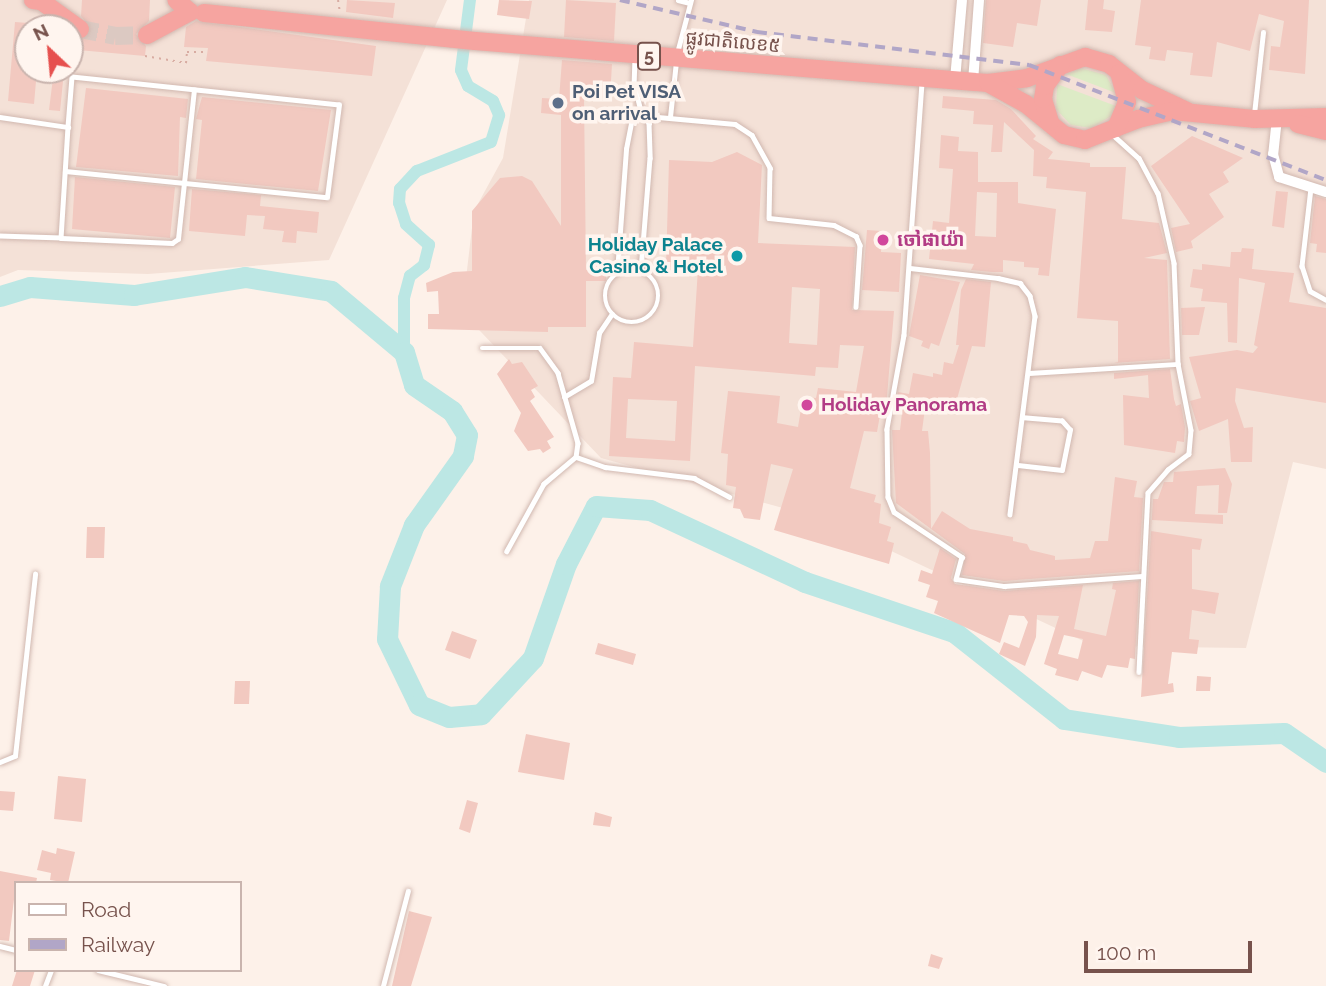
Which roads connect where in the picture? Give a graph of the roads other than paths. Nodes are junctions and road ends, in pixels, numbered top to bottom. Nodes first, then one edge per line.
1 (33, 0) edge
2 (42, 0) edge
3 (176, 0) edge
4 (678, 0) edge
5 (962, 0) edge
6 (979, 0) edge
7 (690, 2) edge
8 (204, 13) dead end
9 (60, 14) edge
10 (1263, 32) dead end
11 (147, 35) tunnel mouth
12 (635, 55) junction
13 (676, 59) junction
14 (1061, 65) junction
15 (1119, 74) junction
16 (923, 78) junction
17 (972, 82) junction
18 (194, 90) junction
19 (1187, 111) junction
20 (641, 112) junction
21 (647, 116) junction
22 (0, 117) edge
23 (670, 117) junction
24 (1326, 117) edge
25 (1254, 118) junction
26 (1278, 118) junction
27 (1052, 125) junction
28 (68, 127) junction
29 (1113, 131) junction
30 (1326, 131) edge
31 (65, 171) junction
32 (186, 183) junction
33 (1311, 187) junction
34 (1326, 192) edge
35 (0, 236) edge
36 (61, 237) junction
37 (910, 268) junction
38 (641, 269) junction
39 (617, 272) junction
40 (1326, 300) edge
41 (856, 307) dead end
42 (612, 314) junction
43 (482, 348) dead end
44 (1178, 364) junction
45 (1029, 373) junction
46 (565, 397) junction
47 (1024, 418) junction
48 (576, 457) junction
49 (1018, 465) junction
50 (729, 497) dead end
51 (1010, 514) dead end
52 (507, 551) dead end
53 (35, 575) dead end
54 (1142, 576) junction
55 (1139, 672) dead end
56 (0, 762) edge
57 (408, 891) dead end
58 (106, 972) edge
59 (164, 986) edge
60 (383, 986) edge

1 - 2 highway
2 - 9 highway
3 - 11 highway
4 - 7 lane
5 - 17 street
6 - 17 street
7 - 13 lane
8 - 12 highway, ផ្លូវជាតិលេខ៥ / 5
10 - 25 lane
12 - 13 highway, ផ្លូវជាតិលេខ៥ / 5
12 - 20 lane
13 - 16 highway, ផ្លូវជាតិលេខ៥ / 5
13 - 23 lane
14 - 15 highway, ផ្លូវជាតិលេខ៥ / 5
14 - 17 highway, ផ្លូវជាតិលេខ៥ / 5
14 - 27 highway
15 - 19 highway, ផ្លូវជាតិលេខ៥ / 5
15 - 29 highway
16 - 17 highway, ផ្លូវជាតិលេខ៥ / 5
16 - 37 lane
17 - 27 highway, ផ្លូវជាតិលេខ៥ / 5
18 - 28 lane
18 - 32 lane
18 - 32 lane
19 - 25 highway, ផ្លូវជាតិលេខ៥ / 5
19 - 29 highway, ផ្លូវជាតិលេខ៥ / 5
20 - 21 lane
20 - 39 lane
21 - 23 lane
21 - 38 lane
22 - 28 lane
23 - 41 lane
24 - 26 highway, ផ្លូវជាតិលេខ៥ / 5
25 - 26 highway, ផ្លូវជាតិលេខ៥ / 5
26 - 30 highway, ផ្លូវជាតិលេខ៥ / 5
26 - 33 street
27 - 29 highway, ផ្លូវជាតិលេខ៥ / 5
28 - 31 lane
29 - 44 lane
31 - 32 lane
31 - 36 lane
32 - 36 lane
33 - 34 street
33 - 40 lane
35 - 36 lane
37 - 45 lane
37 - 54 lane
38 - 39 lane
38 - 42 lane
39 - 42 lane
42 - 46 lane
43 - 46 lane
44 - 45 lane
44 - 54 lane
45 - 47 lane
46 - 48 lane
47 - 49 lane
47 - 49 lane
48 - 50 lane
48 - 52 lane
49 - 51 lane
53 - 56 lane
54 - 55 lane
57 - 60 lane
58 - 59 lane

